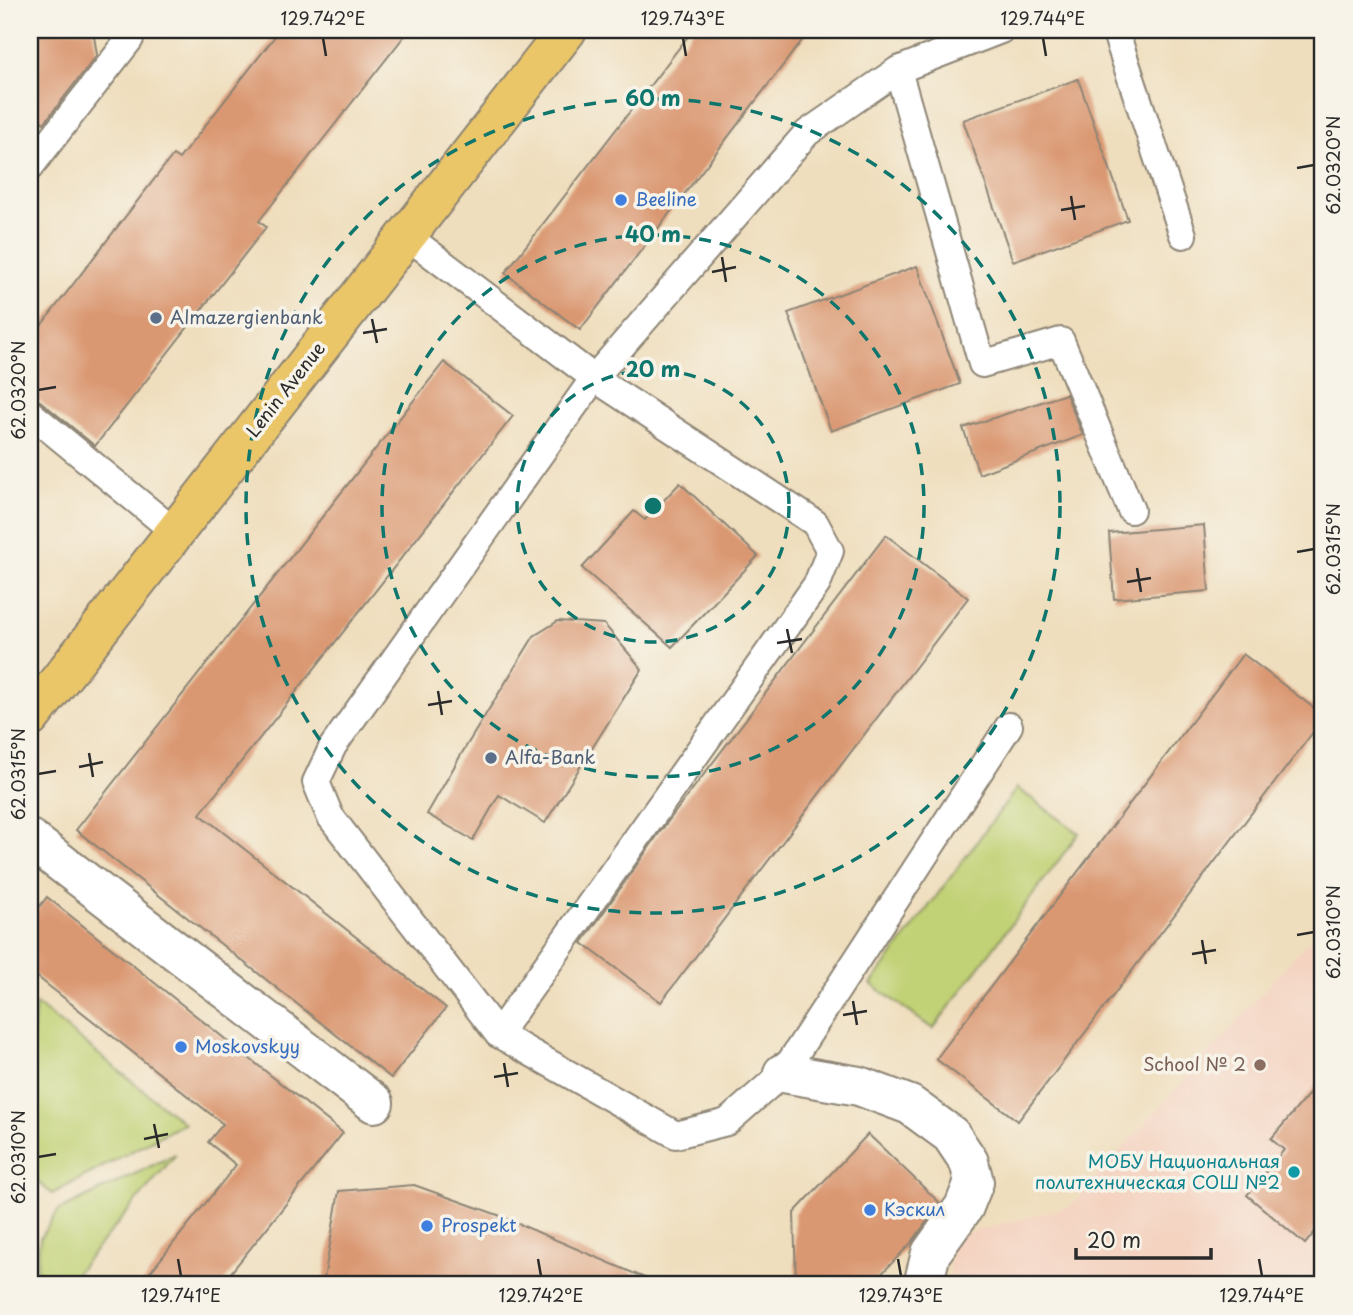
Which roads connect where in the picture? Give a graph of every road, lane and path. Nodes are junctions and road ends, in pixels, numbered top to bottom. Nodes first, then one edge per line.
1 (567, 30) edge
2 (1001, 30) edge
3 (1115, 30) edge
4 (130, 39) dead end
5 (898, 70) junction
6 (30, 167) edge
7 (1183, 234) dead end
8 (407, 236) junction
9 (594, 378) junction
10 (30, 413) edge
11 (1131, 510) dead end
12 (175, 532) junction
13 (30, 718) edge
14 (1009, 726) dead end
15 (30, 839) edge
16 (498, 1034) junction
17 (783, 1073) junction
18 (374, 1103) dead end
19 (923, 1285) edge

1 - 8 main road, Lenin Avenue
2 - 5 lane
3 - 7 lane
4 - 6 lane
5 - 9 lane
5 - 11 lane
8 - 9 lane
8 - 12 main road, Lenin Avenue
9 - 16 lane
9 - 16 lane
10 - 12 lane
12 - 13 main road, Lenin Avenue
14 - 17 lane
15 - 18 street
16 - 17 lane
17 - 19 street

